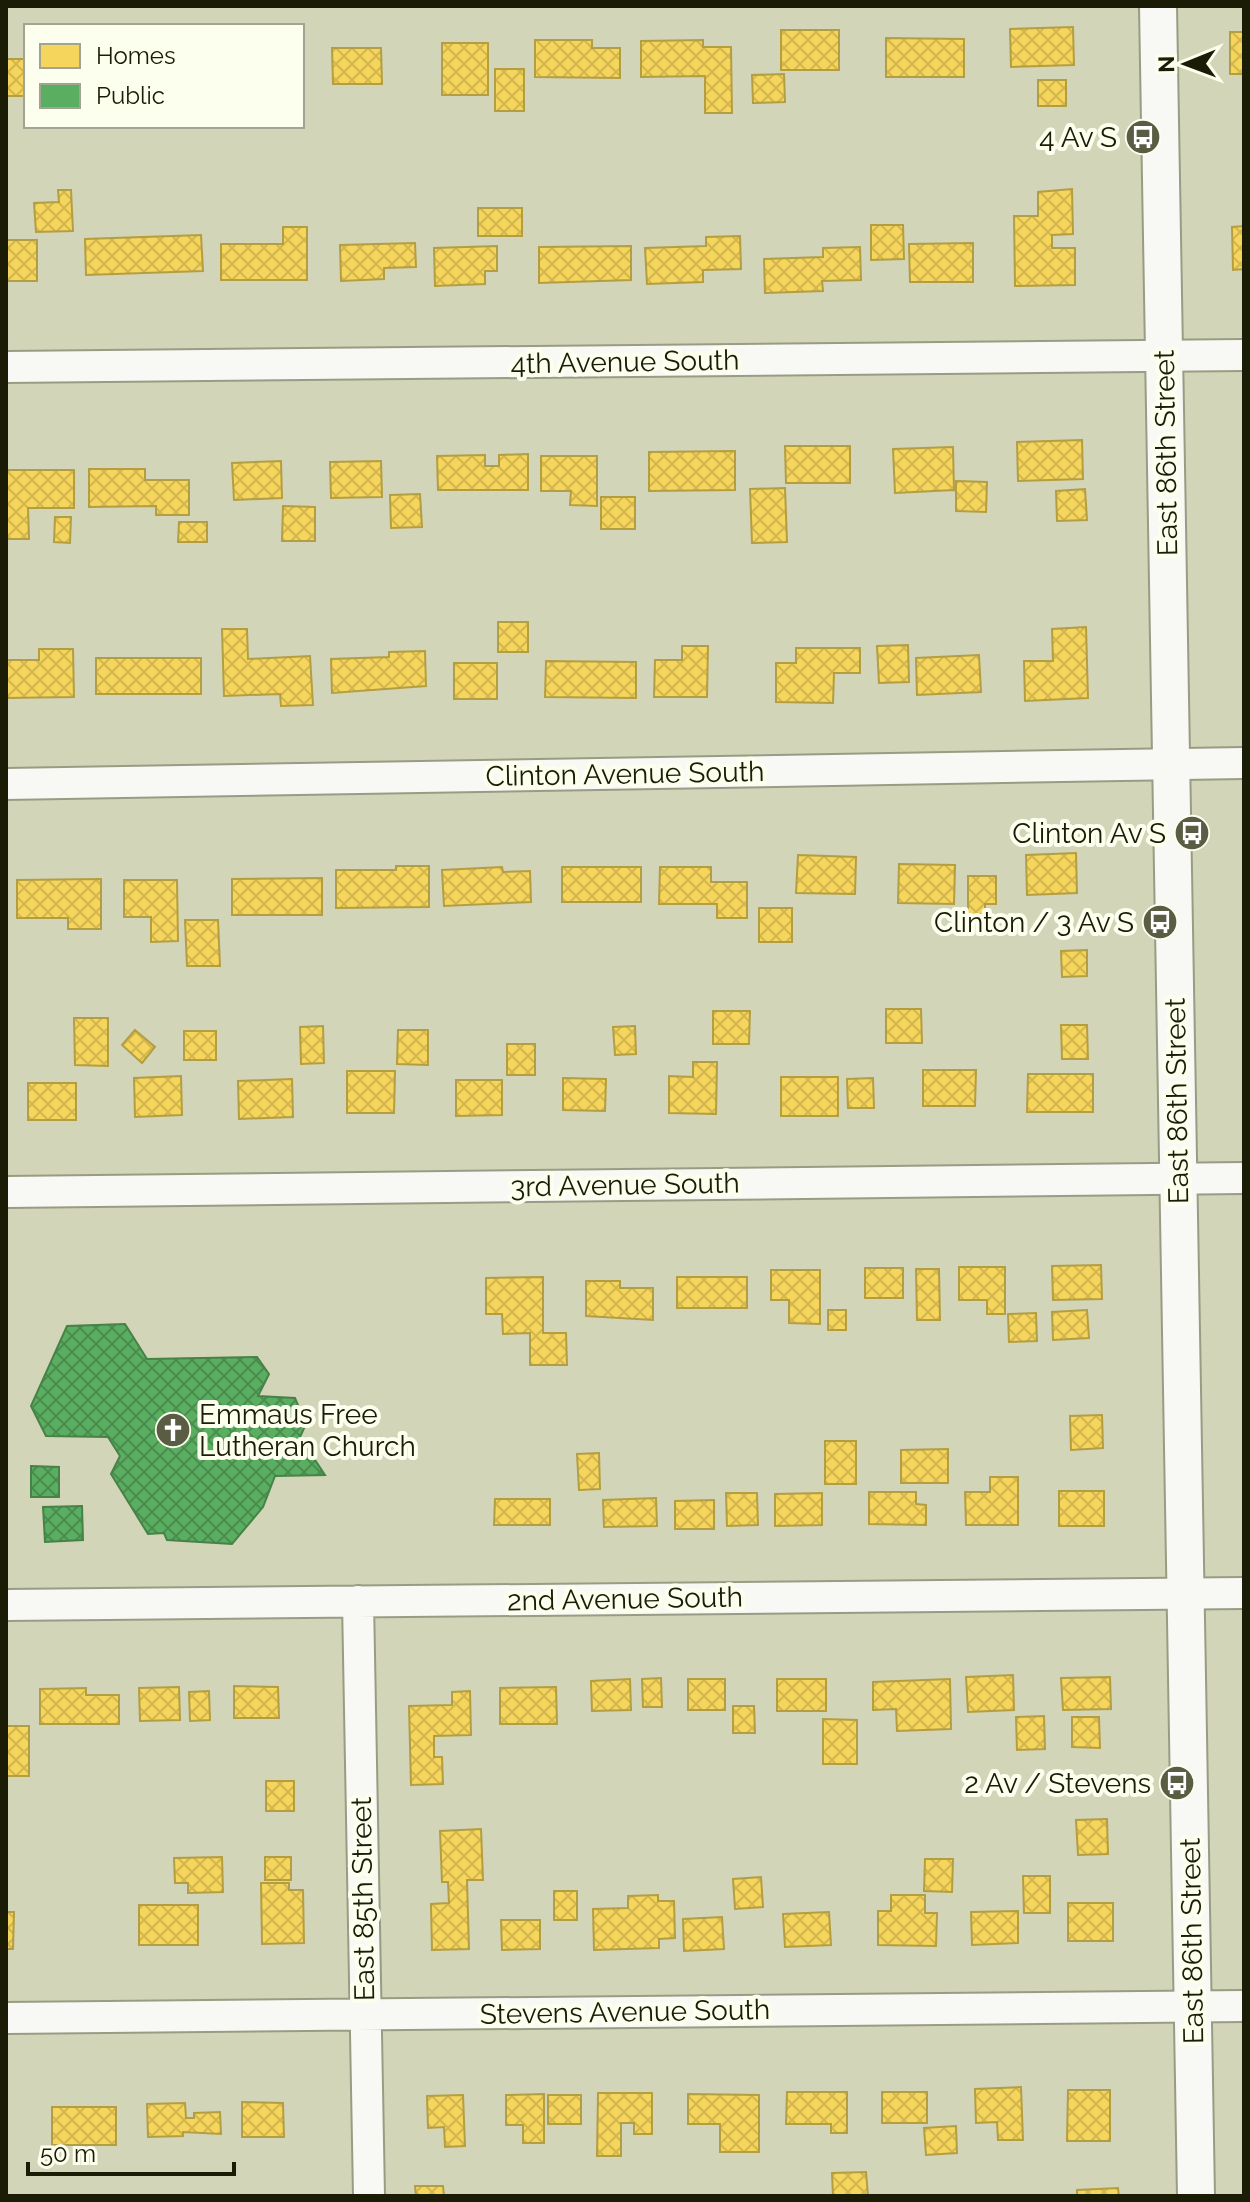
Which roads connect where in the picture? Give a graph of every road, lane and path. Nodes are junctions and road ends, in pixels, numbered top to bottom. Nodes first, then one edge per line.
1 (1158, 6) edge
2 (1244, 355) edge
3 (1164, 357) junction
4 (6, 367) edge
5 (1244, 763) edge
6 (1171, 764) junction
7 (6, 784) edge
8 (1244, 1178) edge
9 (1179, 1179) junction
10 (6, 1192) edge
11 (1244, 1593) edge
12 (1186, 1594) junction
13 (358, 1601) junction
14 (6, 1605) edge
15 (1244, 2006) edge
16 (1193, 2007) junction
17 (365, 2015) junction
18 (6, 2018) edge
19 (369, 2196) edge
20 (1196, 2196) edge

1 - 3 street, East 86th Street
2 - 3 street, 4th Avenue South
3 - 4 street, 4th Avenue South
3 - 6 street, East 86th Street
5 - 6 street, Clinton Avenue South
6 - 7 street, Clinton Avenue South
6 - 9 street, East 86th Street
8 - 9 street, 3rd Avenue South
9 - 10 street, 3rd Avenue South
9 - 12 street, East 86th Street
11 - 12 street, 2nd Avenue South
12 - 13 street, 2nd Avenue South
12 - 16 street, East 86th Street
13 - 14 street, 2nd Avenue South
13 - 17 street, East 85th Street
15 - 16 street, Stevens Avenue South
16 - 17 street, Stevens Avenue South
16 - 20 street, East 86th Street
17 - 18 street, Stevens Avenue South
17 - 19 street, East 85th Street

